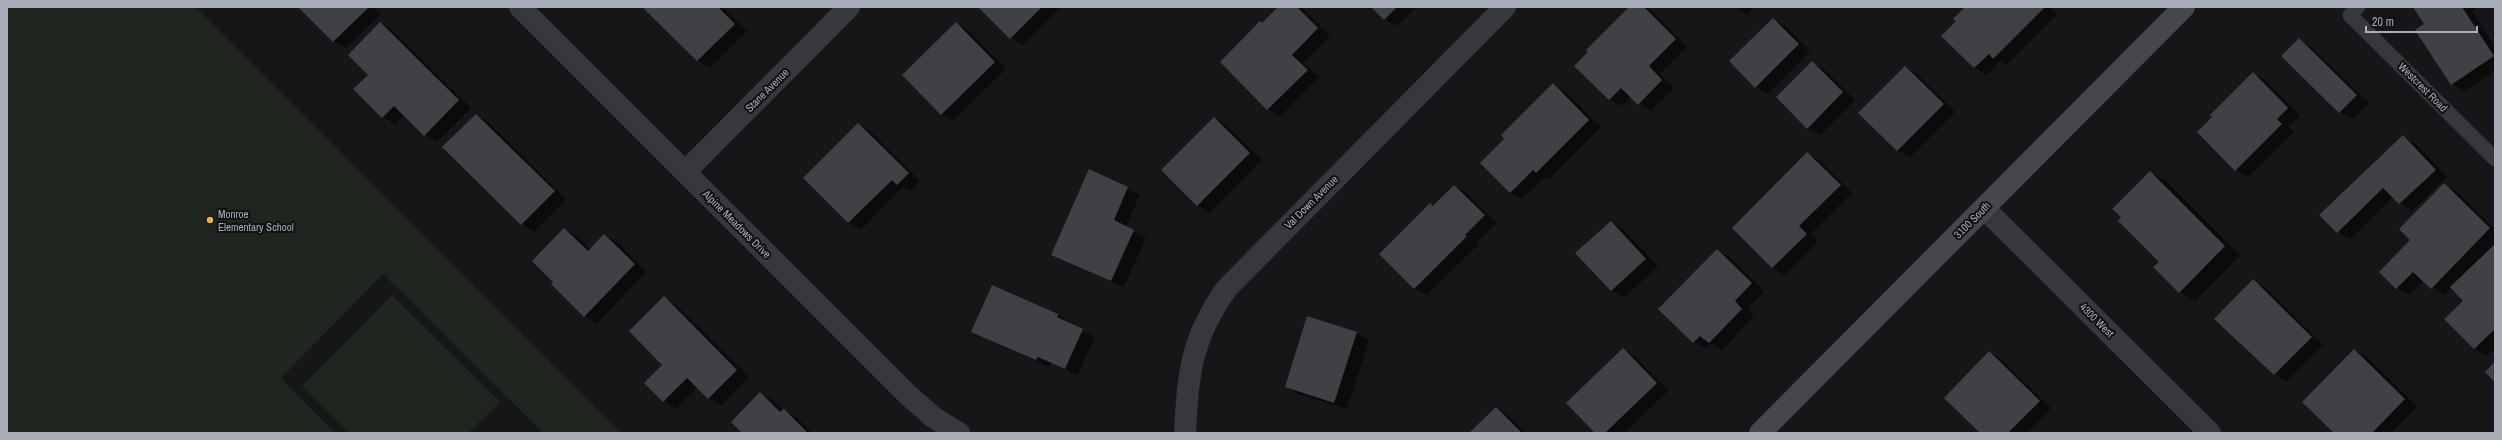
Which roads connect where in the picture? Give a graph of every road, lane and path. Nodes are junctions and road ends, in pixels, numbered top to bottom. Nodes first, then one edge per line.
1 (520, 7) edge
2 (849, 7) edge
3 (1505, 7) edge
4 (2184, 7) edge
5 (2354, 11) edge
6 (2495, 159) edge
7 (685, 172) junction
8 (1984, 208) junction
9 (959, 433) edge
10 (1185, 433) edge
11 (1760, 433) edge
12 (2210, 433) edge

1 - 7 street, Alpine Meadows Drive
2 - 7 street, Stane Avenue
3 - 10 street, Val Down Avenue
4 - 8 main road, 3100 South
5 - 6 lane, Westcrest Road
7 - 9 street, Alpine Meadows Drive
8 - 11 main road, 3100 South
8 - 12 street, 4300 West

